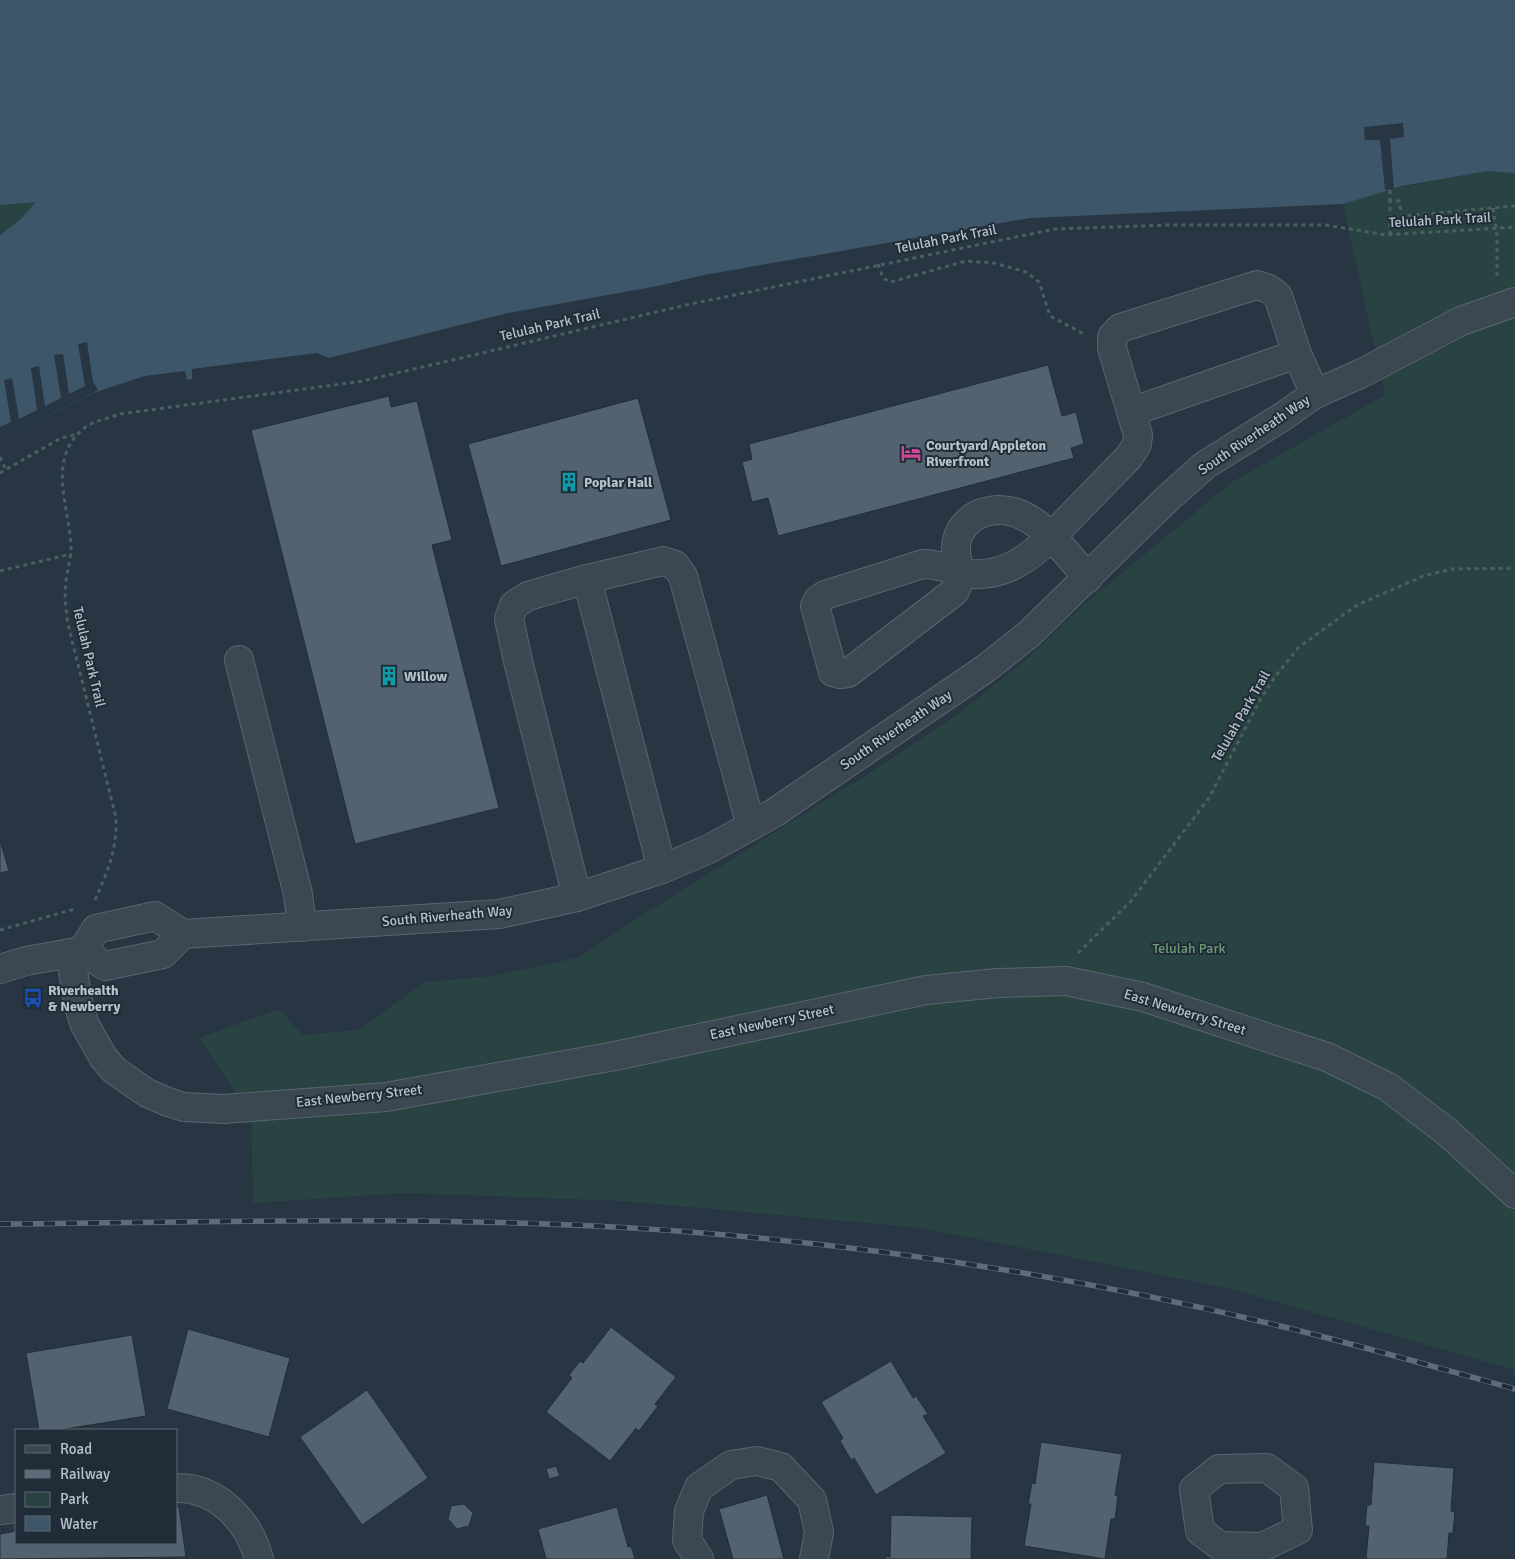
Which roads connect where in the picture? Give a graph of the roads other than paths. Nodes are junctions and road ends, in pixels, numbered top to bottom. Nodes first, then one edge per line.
1 (1515, 302) edge
2 (1297, 354) junction
3 (1315, 394) junction
4 (1131, 412) junction
5 (1051, 537) junction
6 (960, 570) junction
7 (1088, 578) junction
8 (587, 579) junction
9 (239, 660) dead end
10 (751, 826) junction
11 (662, 869) junction
12 (577, 898) junction
13 (302, 927) junction
14 (183, 934) junction
15 (76, 952) junction
16 (0, 969) edge
17 (1515, 1194) edge
18 (178, 1488) edge
19 (15, 1508) edge
20 (0, 1510) edge
21 (259, 1559) edge
22 (699, 1559) edge
23 (814, 1559) edge

1 - 3 street, South Riverheath Way
2 - 3 street
2 - 4 street
2 - 4 street
3 - 7 street, South Riverheath Way
4 - 5 street
5 - 6 street
5 - 6 street
5 - 7 street
6 - 6 street
7 - 10 street, South Riverheath Way
8 - 10 street
8 - 11 street
8 - 12 street
9 - 13 street
10 - 11 street, South Riverheath Way
11 - 12 street, South Riverheath Way
12 - 13 street, South Riverheath Way
13 - 14 street, South Riverheath Way
14 - 15 street
14 - 15 street
15 - 16 street
15 - 17 street, East Newberry Street
18 - 21 street
19 - 20 street
22 - 23 street

